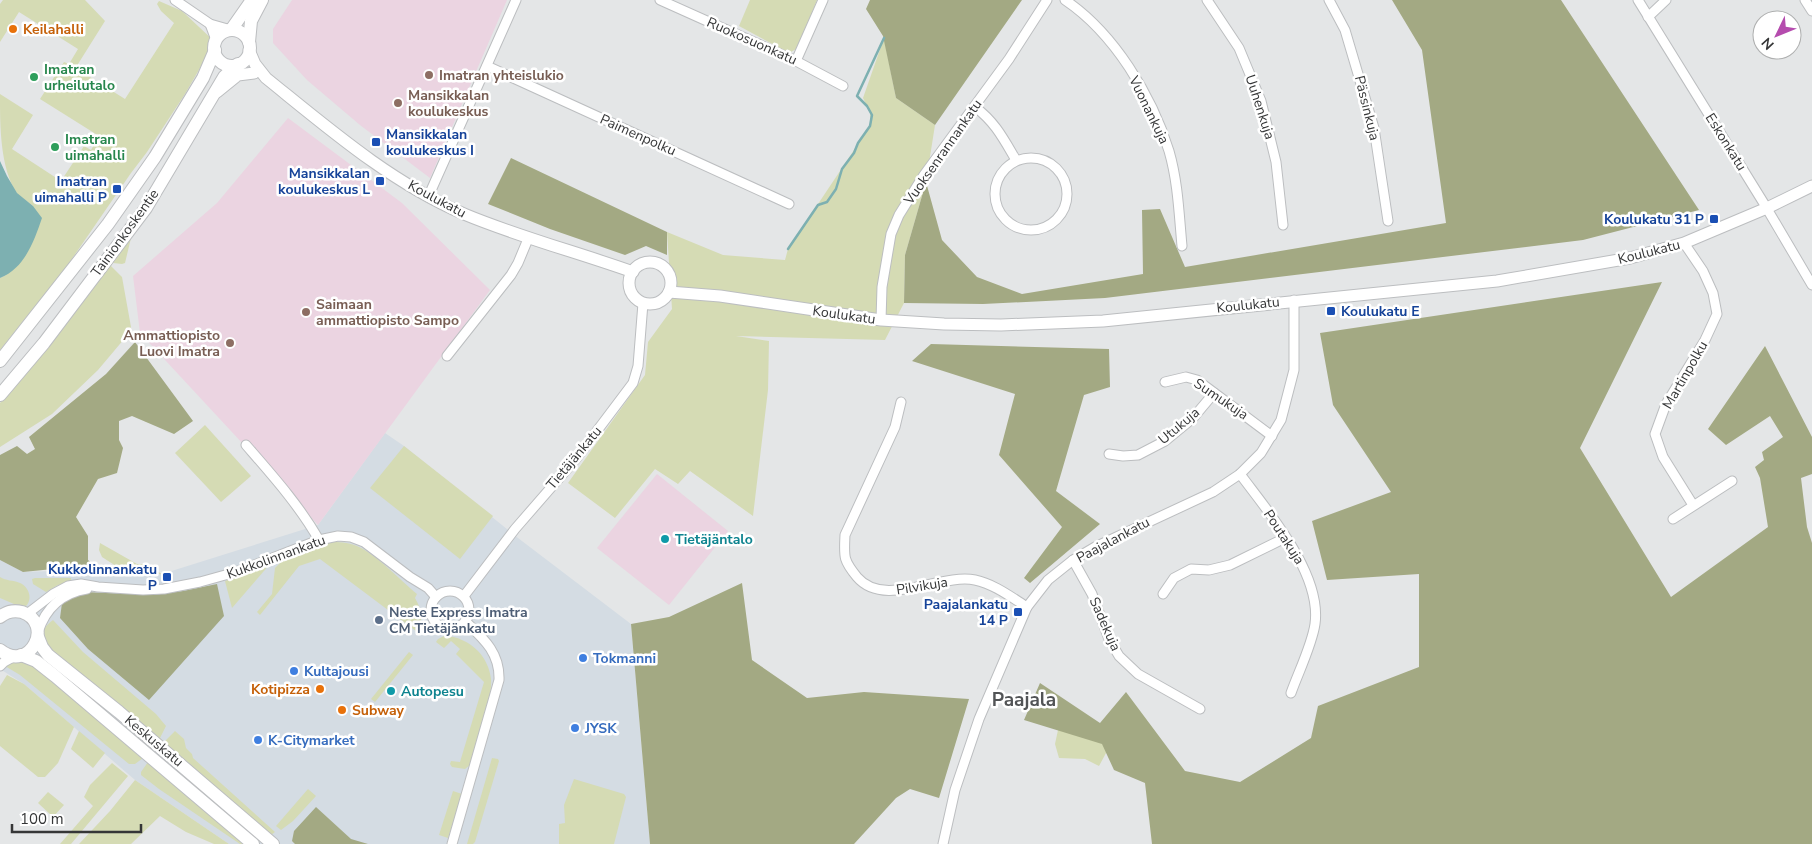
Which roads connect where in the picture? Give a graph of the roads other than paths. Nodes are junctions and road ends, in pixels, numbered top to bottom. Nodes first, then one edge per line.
1 (175, 0) edge
2 (252, 0) edge
3 (262, 0) edge
4 (516, 0) edge
5 (660, 0) edge
6 (823, 0) edge
7 (1047, 0) edge
8 (1065, 0) edge
9 (1207, 0) edge
10 (1330, 0) edge
11 (1638, 0) edge
12 (1666, 0) edge
13 (1805, 0) edge
14 (670, 2) edge
15 (1812, 11) edge
16 (1648, 17) junction
17 (210, 24) junction
18 (231, 30) junction
19 (215, 45) junction
20 (249, 46) junction
21 (796, 61) junction
22 (238, 64) junction
23 (487, 66) junction
24 (254, 73) junction
25 (266, 78) junction
26 (843, 86) dead end
27 (215, 93) junction
28 (975, 107) junction
29 (1016, 160) junction
30 (1812, 186) edge
31 (429, 195) junction
32 (789, 204) dead end
33 (1767, 208) junction
34 (1388, 221) dead end
35 (1284, 225) dead end
36 (528, 239) junction
37 (1684, 243) junction
38 (1182, 246) dead end
39 (633, 272) junction
40 (1812, 285) edge
41 (669, 292) junction
42 (1294, 300) junction
43 (642, 303) junction
44 (881, 320) junction
45 (447, 356) dead end
46 (0, 361) edge
47 (1165, 382) dead end
48 (1214, 393) junction
49 (0, 395) edge
50 (901, 402) dead end
51 (1272, 436) junction
52 (246, 445) dead end
53 (1109, 454) dead end
54 (1240, 474) junction
55 (1732, 481) dead end
56 (1693, 506) junction
57 (1673, 519) dead end
58 (1285, 538) junction
59 (319, 540) junction
60 (1074, 560) junction
61 (98, 587) junction
62 (1163, 594) dead end
63 (464, 596) junction
64 (436, 597) junction
65 (0, 604) edge
66 (1027, 606) junction
67 (13, 611) junction
68 (27, 614) junction
69 (0, 617) edge
70 (466, 622) junction
71 (38, 636) junction
72 (0, 650) edge
73 (18, 656) junction
74 (0, 666) edge
75 (1291, 692) dead end
76 (1200, 709) dead end
77 (254, 844) edge
78 (274, 844) edge
79 (452, 844) edge
80 (943, 844) edge

1 - 17 street
2 - 18 main road
3 - 20 main road
4 - 23 street
5 - 14 street, Ruokosuonkatu
6 - 21 street
7 - 28 street, Vuoksenrannankatu
8 - 38 street, Vuonankuja
9 - 35 street, Uuhenkuja
10 - 34 street, Pässinkuja
11 - 16 street, Eskonkatu
12 - 16 street
13 - 15 street
14 - 21 street, Ruokosuonkatu
16 - 33 street, Eskonkatu
17 - 18 street
17 - 19 street
18 - 19 main road
18 - 20 main road
19 - 22 main road
19 - 46 main road, Tainionkoskentie
20 - 22 main road
20 - 25 street
21 - 26 street, Ruokosuonkatu
22 - 24 street
22 - 27 main road, Tainionkoskentie
23 - 31 street
23 - 32 street, Paimenpolku
24 - 25 street
24 - 27 street
25 - 31 street, Koulukatu
27 - 49 main road, Tainionkoskentie
28 - 29 street
28 - 44 street, Vuoksenrannankatu
29 - 29 street
30 - 33 street, Koulukatu
31 - 36 street, Koulukatu
33 - 37 street, Koulukatu
33 - 40 street, Eskonkatu
36 - 39 street, Koulukatu
36 - 45 street
37 - 42 street, Koulukatu
37 - 56 street, Martinpolku
39 - 41 street
39 - 43 street
41 - 43 street
41 - 44 street, Koulukatu
42 - 44 street, Koulukatu
42 - 51 street, Paajalankatu
43 - 63 street, Tietäjänkatu
47 - 48 street, Sumukuja
48 - 51 street, Sumukuja
48 - 53 street, Utukuja
50 - 66 street, Pilvikuja
51 - 54 street, Paajalankatu
52 - 59 street
54 - 58 street, Poutakuja
54 - 60 street, Paajalankatu
55 - 56 street
56 - 57 street
58 - 62 street
58 - 75 street, Poutakuja
59 - 61 street, Kukkolinnankatu
59 - 64 street, Kukkolinnankatu
60 - 66 street, Paajalankatu
60 - 76 street, Sadekuja
61 - 68 street, Kukkolinnankatu
61 - 71 street, Kukkolinnankatu
63 - 64 street
63 - 70 street
64 - 70 street
65 - 67 main road
66 - 80 street, Paajalankatu
67 - 68 main road
67 - 69 main road
68 - 71 main road, Keskuskatu
70 - 79 street
71 - 73 main road
71 - 78 main road, Keskuskatu
72 - 73 main road, Keskuskatu
73 - 74 street
73 - 77 main road, Keskuskatu

